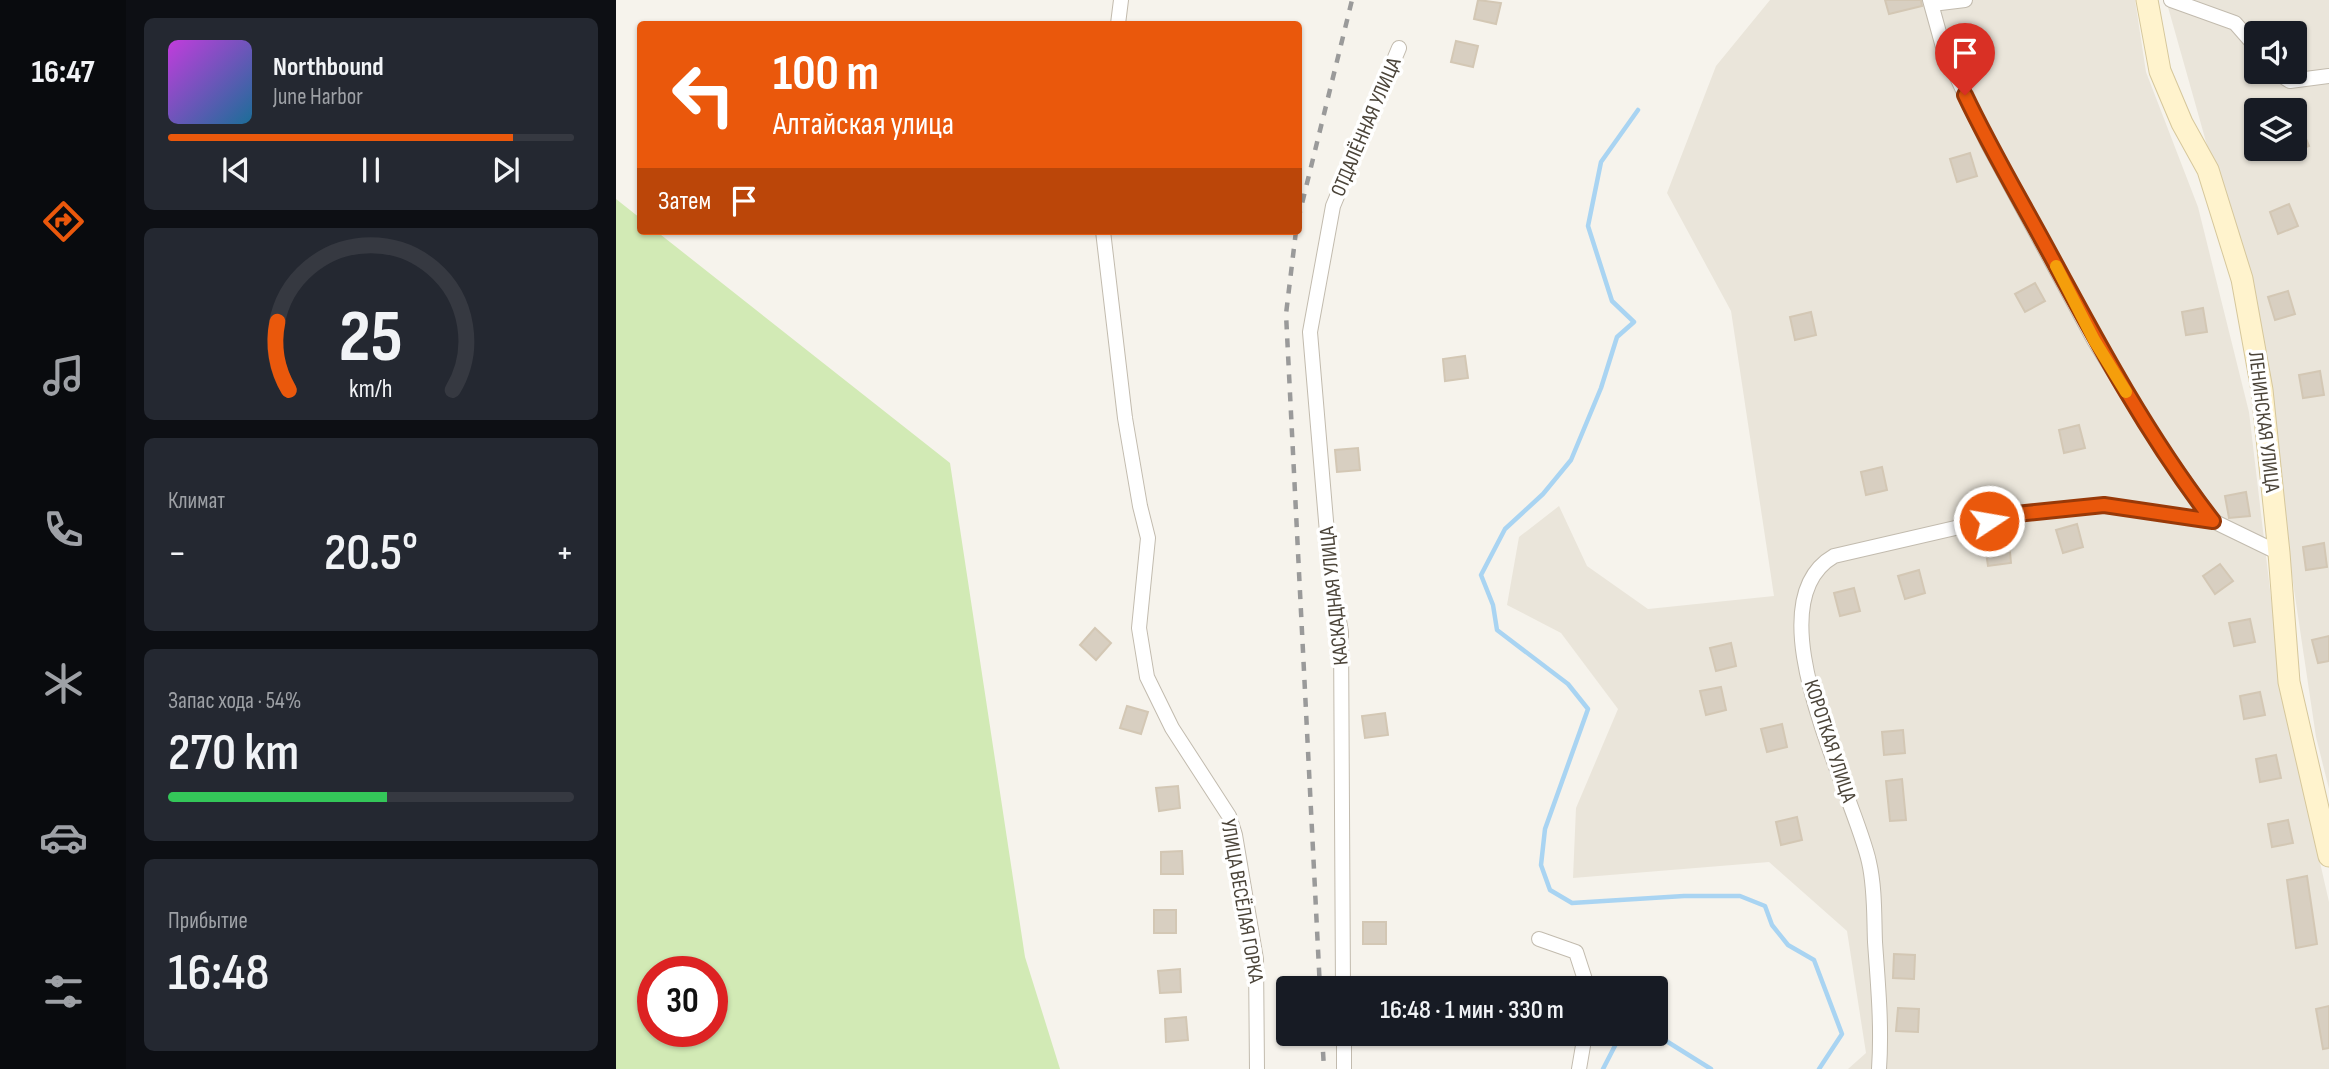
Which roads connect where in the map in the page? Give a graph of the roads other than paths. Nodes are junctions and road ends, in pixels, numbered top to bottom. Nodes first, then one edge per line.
1 (1121, 0) edge
2 (1965, 0) edge
3 (2147, 0) edge
4 (2171, 0) edge
5 (1931, 2) edge
6 (1118, 21) edge
7 (2244, 33) edge
8 (1399, 48) dead end
9 (2329, 76) edge
10 (2307, 79) edge
11 (1333, 206) joint
12 (1103, 235) edge
13 (2213, 521) junction
14 (2279, 553) junction
15 (2329, 856) edge
16 (1539, 939) dead end
17 (1343, 976) edge
18 (1584, 976) edge
19 (1344, 1046) edge
20 (1583, 1046) edge
21 (1257, 1069) edge
22 (1344, 1069) edge
23 (1579, 1069) edge
24 (1879, 1069) edge

1 - 6 street
2 - 5 street
3 - 14 street, ЛЕНИНСКАЯ УЛИЦА
4 - 7 street
5 - 13 street
8 - 11 street, ОТДАЛЁННАЯ УЛИЦА
9 - 10 street
11 - 17 street, КАСКАДНАЯ УЛИЦА
12 - 21 street, УЛИЦА ВЕСЁЛАЯ ГОРКА
13 - 14 street
13 - 24 street, КОРОТКАЯ УЛИЦА
14 - 15 street, ЛЕНИНСКАЯ УЛИЦА
16 - 18 street
19 - 22 street
20 - 23 street

